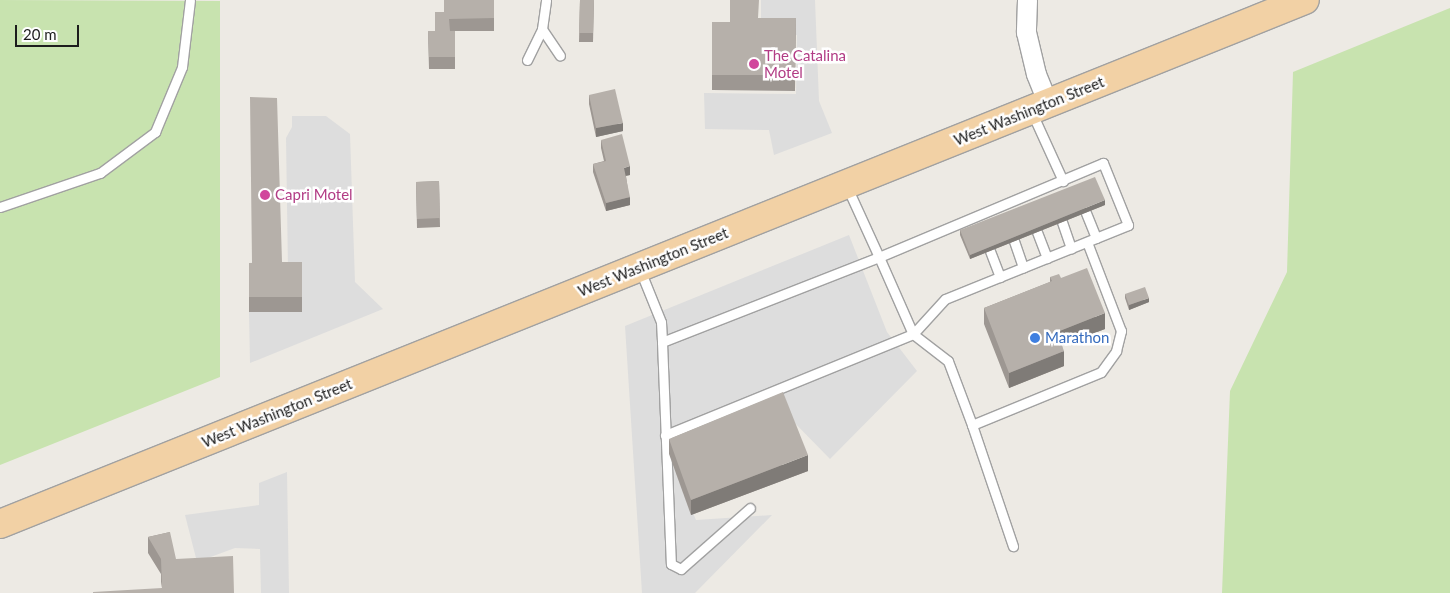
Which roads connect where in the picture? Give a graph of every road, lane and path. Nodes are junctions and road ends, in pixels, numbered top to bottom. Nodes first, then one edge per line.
1 (190, 0) edge
2 (546, 0) edge
3 (1027, 0) edge
4 (1305, 0) edge
5 (542, 29) junction
6 (560, 56) dead end
7 (527, 60) dead end
8 (1039, 107) junction
9 (1067, 179) junction
10 (846, 184) junction
11 (1048, 187) junction
12 (1076, 189) edge
13 (1024, 197) junction
14 (1052, 198) edge
15 (1001, 206) junction
16 (0, 207) edge
17 (1028, 208) edge
18 (1086, 212) edge
19 (977, 217) junction
20 (1005, 217) edge
21 (1062, 222) edge
22 (980, 227) edge
23 (1037, 232) edge
24 (1096, 238) junction
25 (1014, 241) edge
26 (1086, 242) junction
27 (1072, 248) junction
28 (990, 251) edge
29 (879, 256) junction
30 (1047, 258) junction
31 (1024, 267) junction
32 (639, 268) junction
33 (1000, 277) junction
34 (913, 334) junction
35 (662, 342) junction
36 (972, 426) junction
37 (665, 435) junction
38 (750, 508) dead end
39 (0, 524) edge
40 (1013, 546) dead end

1 - 16 lane
2 - 5 lane
3 - 8 street
4 - 8 main road, West Washington Street
5 - 6 lane
5 - 7 lane
8 - 9 lane
8 - 10 main road, West Washington Street
9 - 11 lane
9 - 12 lane
9 - 24 lane
10 - 29 lane
10 - 32 main road, West Washington Street
11 - 13 lane
11 - 14 lane
13 - 15 lane
13 - 17 lane
15 - 19 lane
15 - 20 lane
18 - 24 lane
19 - 22 lane
19 - 29 lane
21 - 27 lane
23 - 30 lane
24 - 26 lane
25 - 31 lane
26 - 27 lane
26 - 36 lane
27 - 30 lane
28 - 33 lane
29 - 34 lane
29 - 35 lane
30 - 31 lane
31 - 33 lane
32 - 35 lane
32 - 39 main road, West Washington Street
33 - 34 lane
34 - 36 lane
34 - 37 lane
35 - 37 lane
36 - 40 lane
37 - 38 lane

